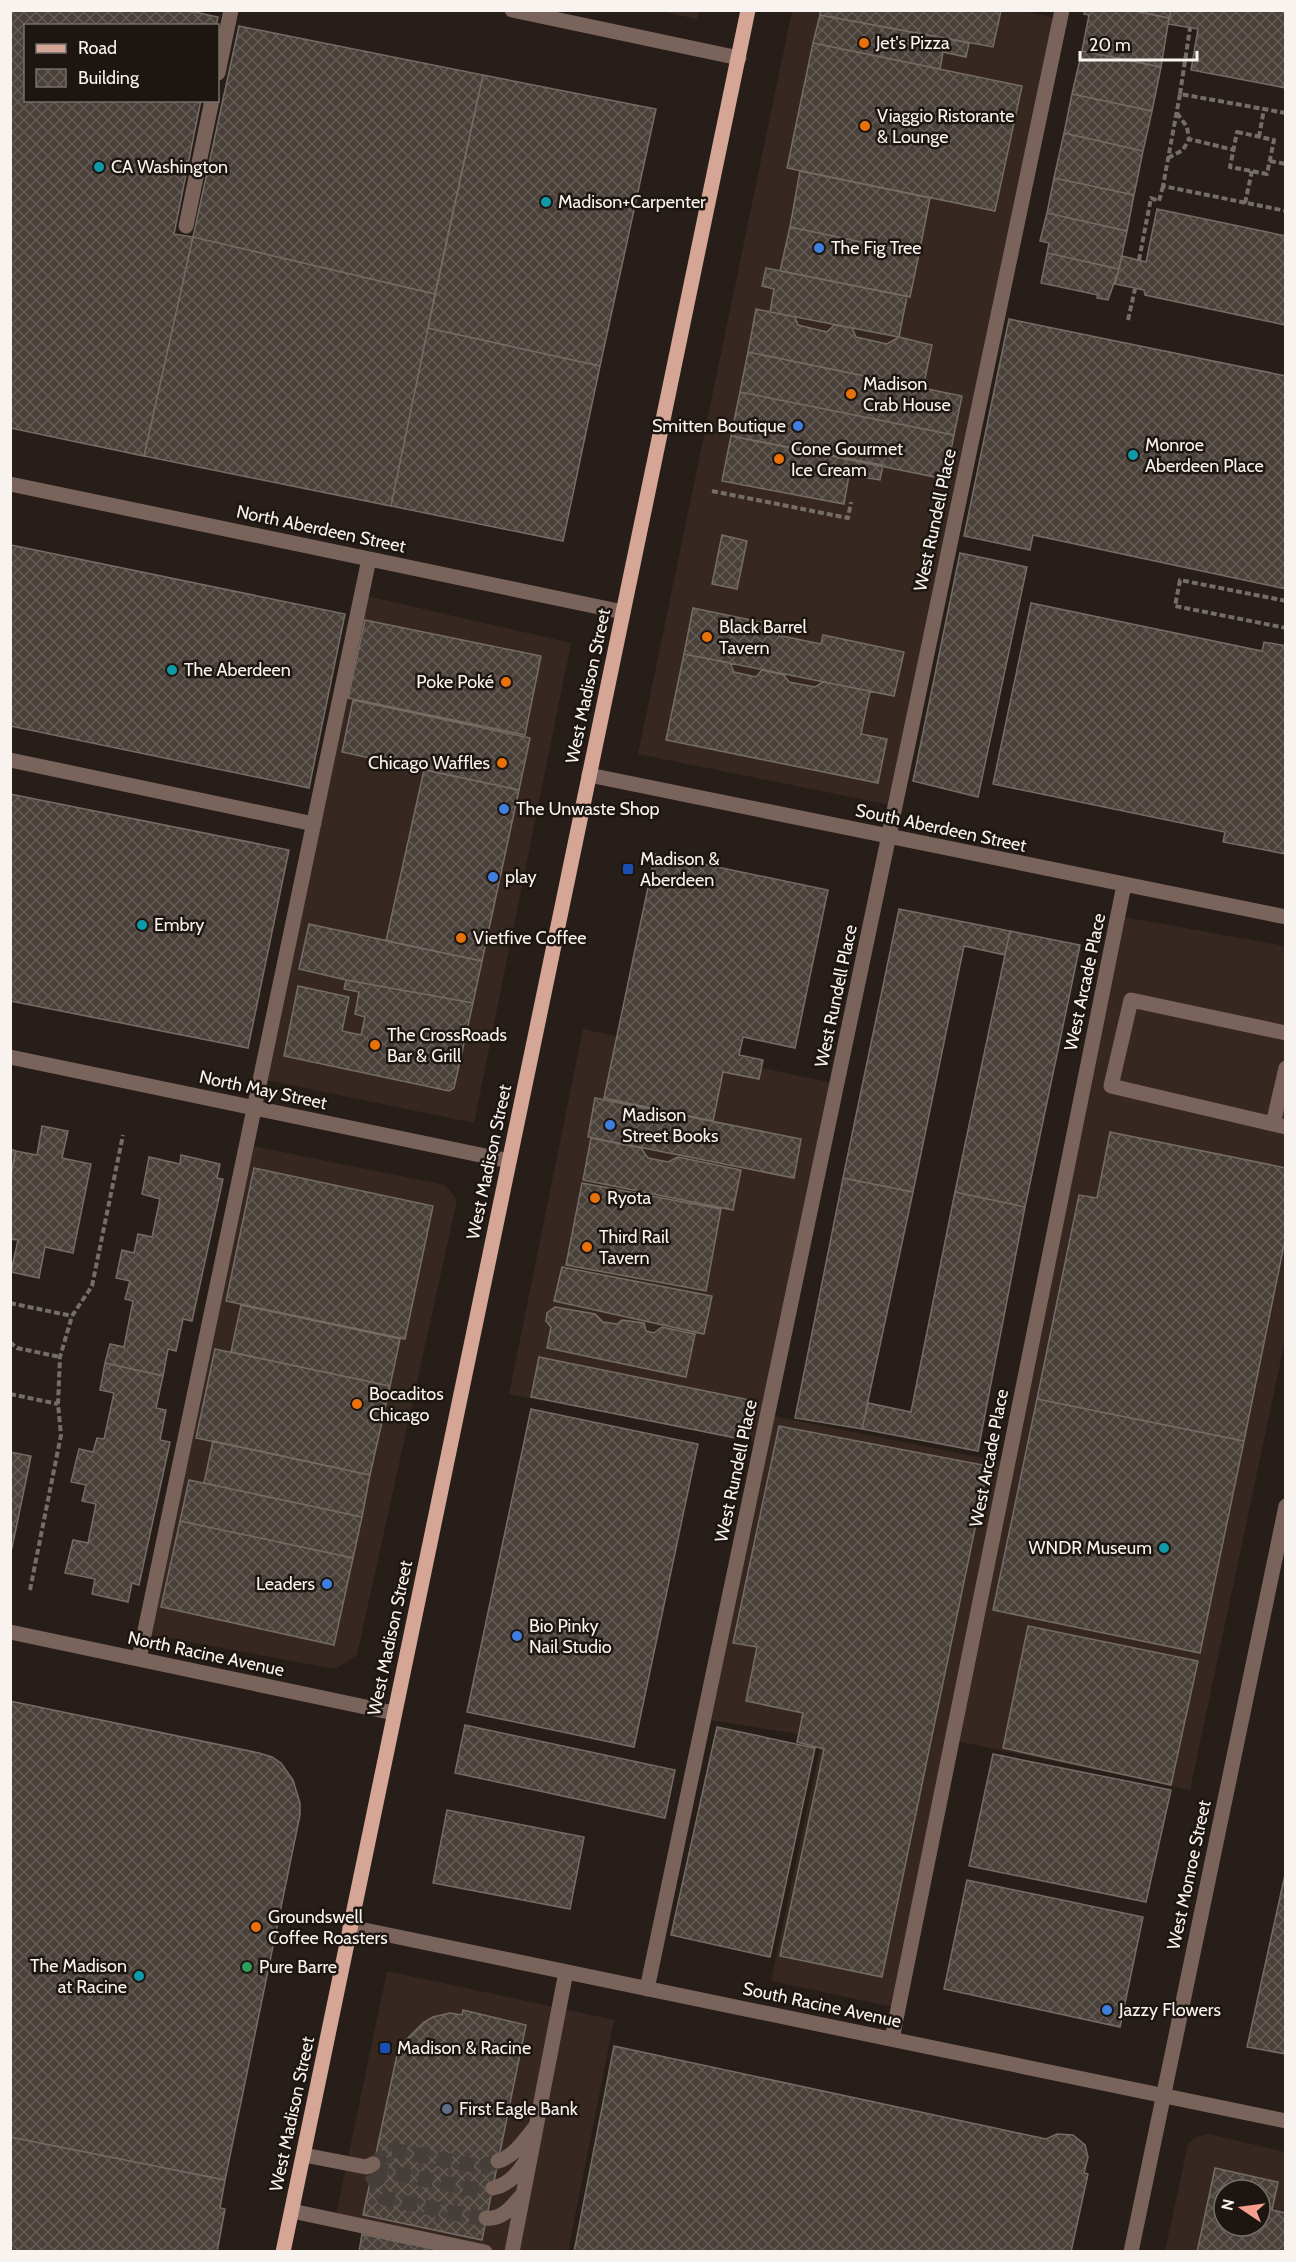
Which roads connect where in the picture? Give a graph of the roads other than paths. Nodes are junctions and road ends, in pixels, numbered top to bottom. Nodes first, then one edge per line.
1 (231, 10) edge
2 (512, 10) edge
3 (748, 10) edge
4 (1062, 10) edge
5 (739, 58) junction
6 (219, 69) edge
7 (212, 102) edge
8 (186, 226) dead end
9 (10, 484) edge
10 (369, 559) junction
11 (623, 612) junction
12 (10, 760) edge
13 (589, 774) junction
14 (314, 824) junction
15 (889, 837) junction
16 (1124, 885) junction
17 (1286, 917) edge
18 (1286, 1033) edge
19 (10, 1057) edge
20 (1286, 1068) edge
21 (255, 1108) junction
22 (1279, 1126) edge
23 (508, 1161) junction
24 (1286, 1506) edge
25 (10, 1632) edge
26 (139, 1659) junction
27 (394, 1713) junction
28 (350, 1927) junction
29 (567, 1972) junction
30 (648, 1989) junction
31 (892, 2039) junction
32 (1163, 2096) junction
33 (1286, 2121) edge
34 (537, 2124) junction
35 (532, 2148) junction
36 (304, 2155) junction
37 (498, 2161) tunnel mouth
38 (371, 2168) tunnel mouth
39 (493, 2188) tunnel mouth
40 (523, 2194) junction
41 (292, 2211) junction
42 (486, 2218) tunnel mouth
43 (283, 2252) edge
44 (485, 2252) edge
45 (512, 2252) edge
46 (1131, 2252) edge

1 - 6 street
2 - 5 street
3 - 5 main road, West Madison Street
4 - 15 street, West Rundell Place
5 - 11 main road, West Madison Street
7 - 8 street
9 - 10 street, North Aberdeen Street
10 - 11 street, North Aberdeen Street
10 - 14 street
11 - 13 main road, West Madison Street
12 - 14 street
13 - 15 street, South Aberdeen Street
13 - 23 main road, West Madison Street
14 - 21 street
15 - 16 street, South Aberdeen Street
15 - 30 street, West Rundell Place
16 - 17 street, South Aberdeen Street
16 - 31 street, West Arcade Place
18 - 22 street
19 - 21 street, North May Street
20 - 22 street
21 - 23 street, North May Street
21 - 26 street
23 - 27 main road, West Madison Street
24 - 32 street, West Monroe Street
25 - 26 street, North Racine Avenue
26 - 27 street, North Racine Avenue
27 - 28 main road, West Madison Street
28 - 29 street, South Racine Avenue
28 - 36 main road, West Madison Street
29 - 30 street, South Racine Avenue
29 - 34 street
30 - 31 street, South Racine Avenue
31 - 32 street, South Racine Avenue
32 - 33 street, South Racine Avenue
32 - 46 street, West Monroe Street
34 - 35 street
34 - 37 street
35 - 39 street
35 - 40 street
36 - 38 street
36 - 41 main road, West Madison Street
40 - 42 street
40 - 45 street
41 - 43 main road, West Madison Street
41 - 44 street

